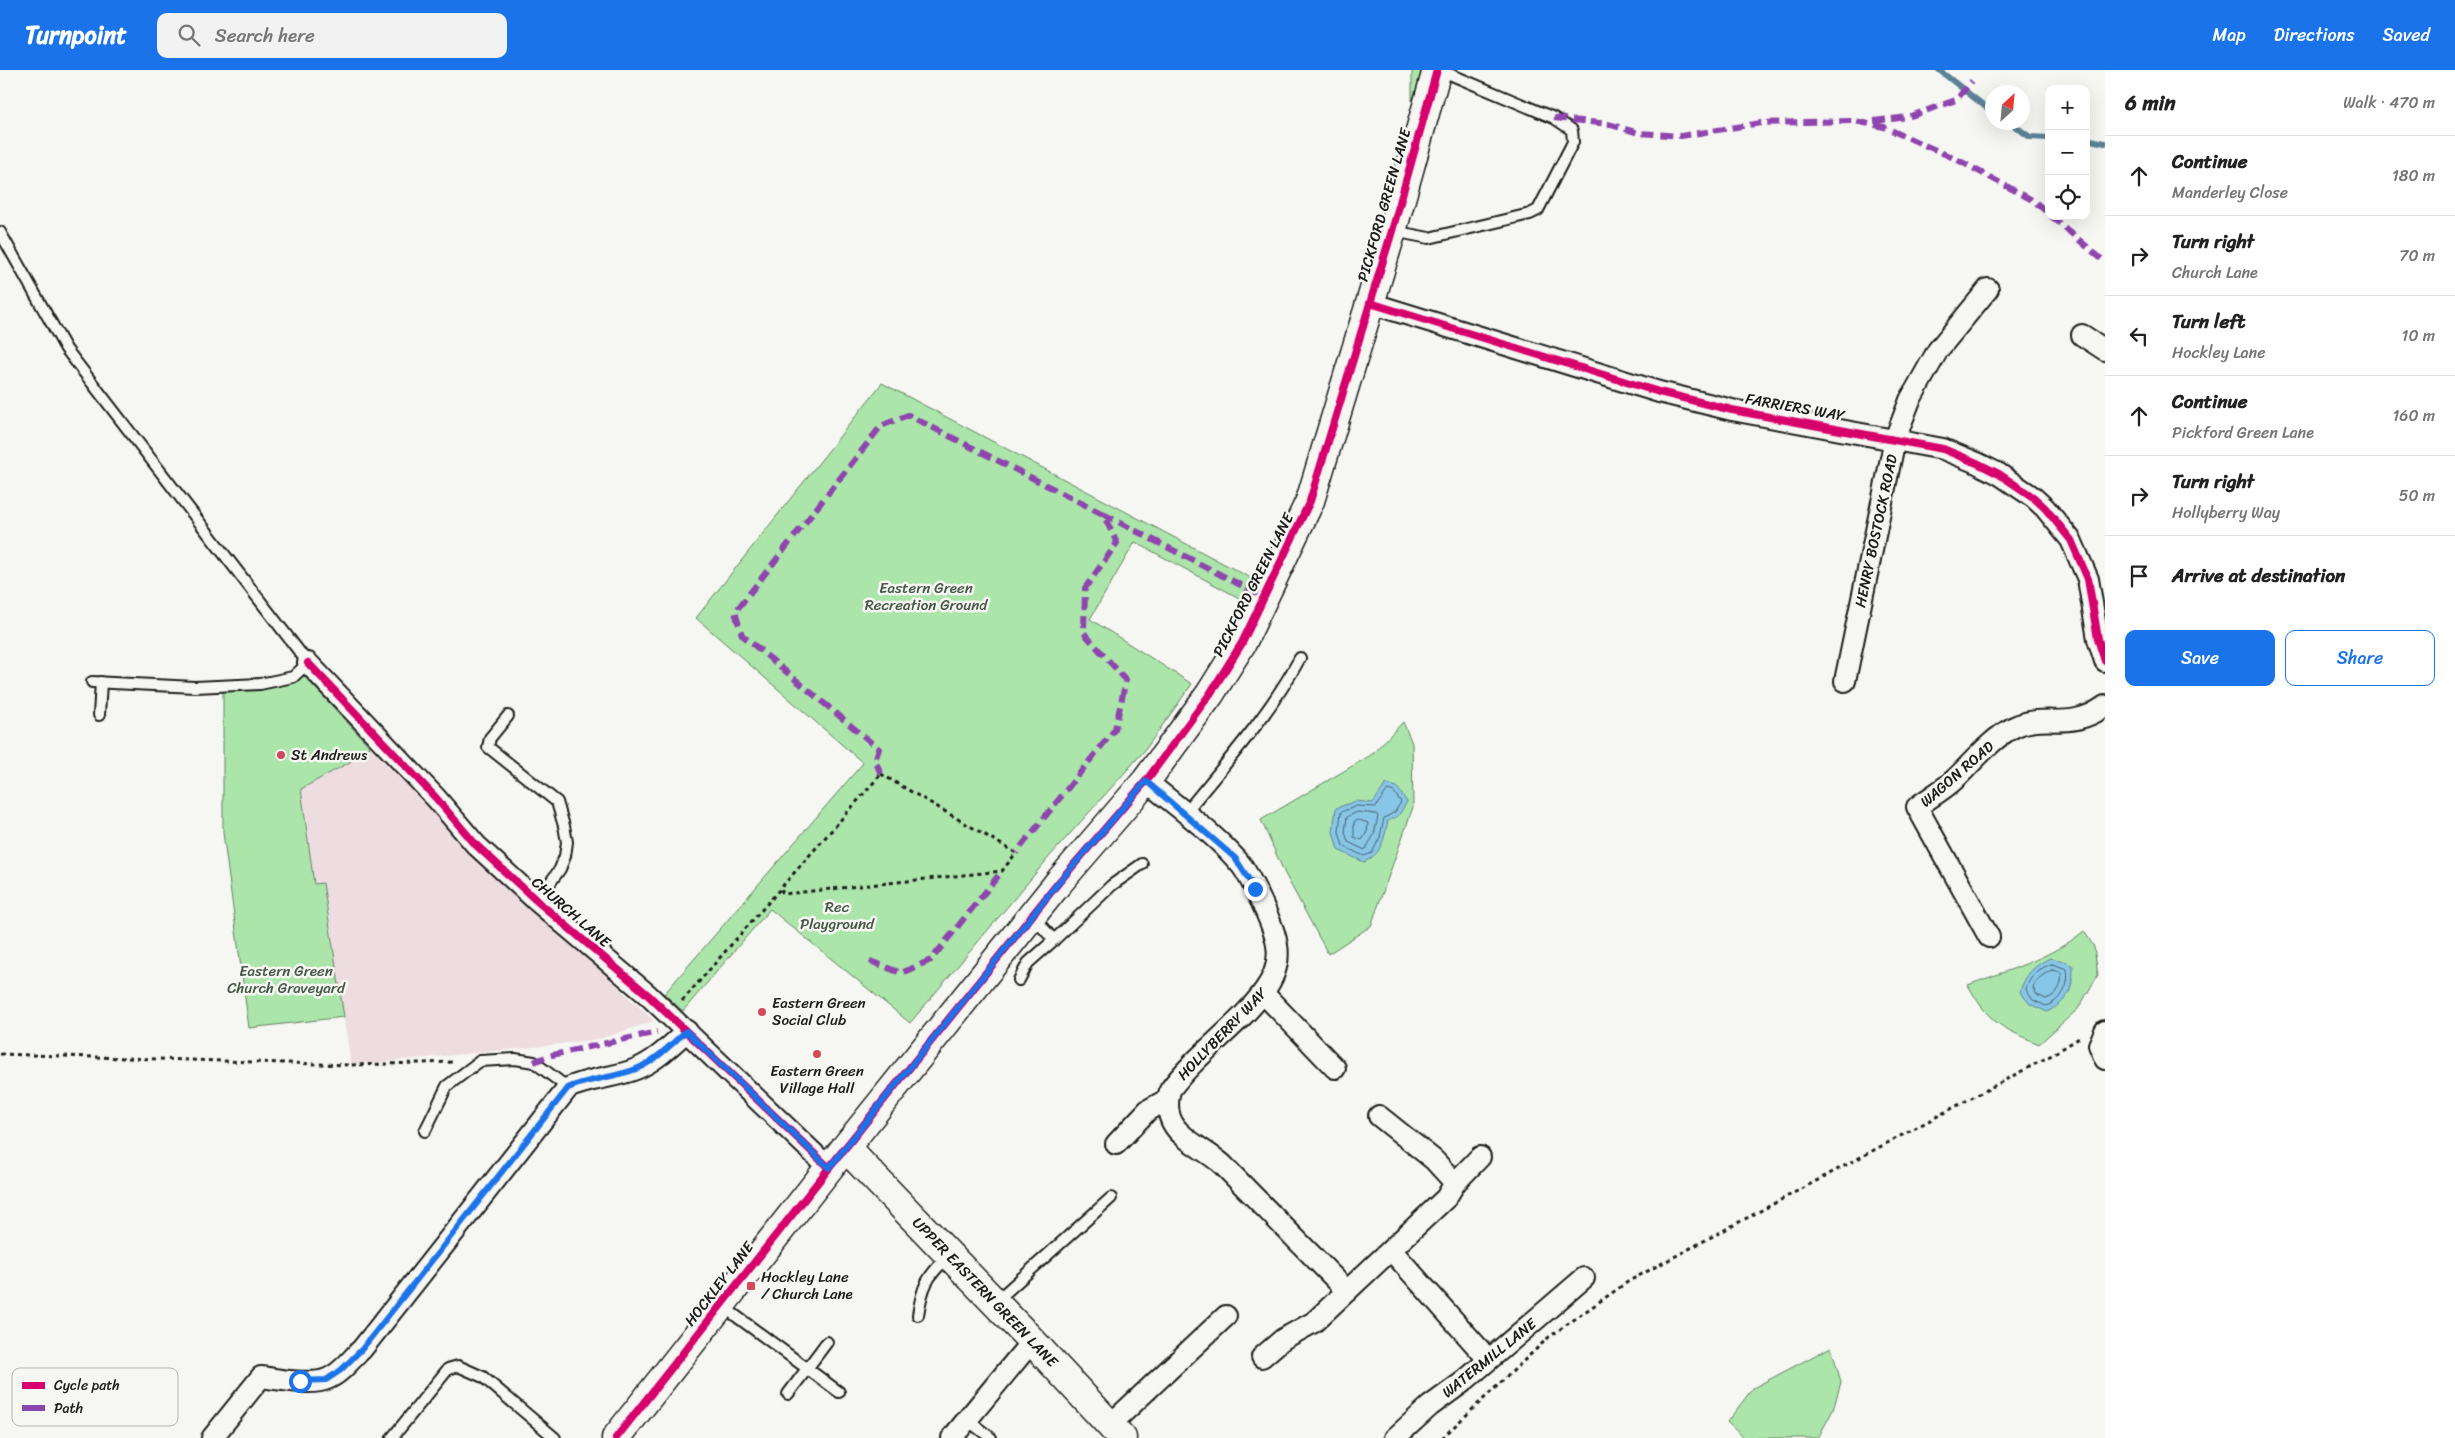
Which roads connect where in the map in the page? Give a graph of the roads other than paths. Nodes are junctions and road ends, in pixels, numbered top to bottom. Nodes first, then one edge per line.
1 (1436, 71) edge
2 (1392, 231) junction
3 (0, 232) edge
4 (1988, 288) dead end
5 (1370, 303) junction
6 (2082, 335) dead end
7 (2105, 350) edge
8 (1895, 439) junction
9 (2098, 594) edge
10 (1300, 658) dead end
11 (2105, 662) edge
12 (308, 663) junction
13 (1845, 680) dead end
14 (2105, 706) edge
15 (99, 715) dead end
16 (508, 716) dead end
17 (1146, 781) junction
18 (1185, 813) junction
19 (1142, 864) dead end
20 (537, 901) junction
21 (1032, 916) junction
22 (1989, 937) dead end
23 (1054, 940) junction
24 (1019, 980) dead end
25 (1263, 993) junction
26 (686, 1031) junction
27 (2097, 1032) edge
28 (2105, 1059) edge
29 (1335, 1068) dead end
30 (568, 1088) junction
31 (1168, 1099) junction
32 (1379, 1116) dead end
33 (425, 1131) dead end
34 (1116, 1144) dead end
35 (1480, 1157) dead end
36 (837, 1158) junction
37 (1455, 1183) junction
38 (1111, 1198) dead end
39 (1392, 1251) junction
40 (949, 1256) junction
41 (1584, 1278) dead end
42 (1347, 1291) junction
43 (995, 1302) junction
44 (721, 1304) junction
45 (918, 1315) dead end
46 (1226, 1316) dead end
47 (1032, 1341) junction
48 (827, 1342) dead end
49 (1262, 1357) dead end
50 (1488, 1359) junction
51 (808, 1368) junction
52 (839, 1392) dead end
53 (788, 1394) dead end
54 (966, 1419) junction
55 (1116, 1432) edge
56 (212, 1438) edge
57 (392, 1438) edge
58 (556, 1438) edge
59 (616, 1438) edge
60 (952, 1438) edge
61 (991, 1438) edge
62 (1396, 1438) edge

1 - 2 street, PICKFORD GREEN LANE
1 - 2 lane
2 - 5 street, PICKFORD GREEN LANE
3 - 12 lane
4 - 8 street, HENRY BOSTOCK ROAD
5 - 8 street, FARRIERS WAY
5 - 17 street, PICKFORD GREEN LANE
6 - 7 street
8 - 9 street, FARRIERS WAY
8 - 13 street, HENRY BOSTOCK ROAD
9 - 11 street, FARRIERS WAY
10 - 18 lane
12 - 15 lane
12 - 20 street, CHURCH LANE
14 - 22 street, WAGON ROAD
16 - 20 lane
17 - 18 street, HOLLYBERRY WAY
17 - 21 street, PICKFORD GREEN LANE
18 - 25 street, HOLLYBERRY WAY
19 - 23 lane
20 - 26 street, CHURCH LANE
21 - 23 lane
21 - 36 street, PICKFORD GREEN LANE
23 - 24 lane
25 - 29 street
25 - 31 street, HOLLYBERRY WAY
26 - 30 street
26 - 36 street, CHURCH LANE
27 - 28 street
30 - 33 lane
30 - 56 street
31 - 34 street
31 - 42 street
32 - 37 street
35 - 37 street
36 - 40 street, UPPER EASTERN GREEN LANE
36 - 44 street, HOCKLEY LANE
37 - 39 street
38 - 43 lane
39 - 42 street
39 - 50 street
40 - 43 street, UPPER EASTERN GREEN LANE
40 - 45 lane
41 - 50 street, WATERMILL LANE
42 - 49 street
43 - 47 street, UPPER EASTERN GREEN LANE
44 - 51 lane
44 - 59 street, HOCKLEY LANE
46 - 55 street
47 - 54 street
47 - 55 street, UPPER EASTERN GREEN LANE
48 - 51 lane
50 - 62 street, WATERMILL LANE
51 - 52 lane
51 - 53 lane
54 - 60 street
54 - 61 lane
57 - 58 lane

